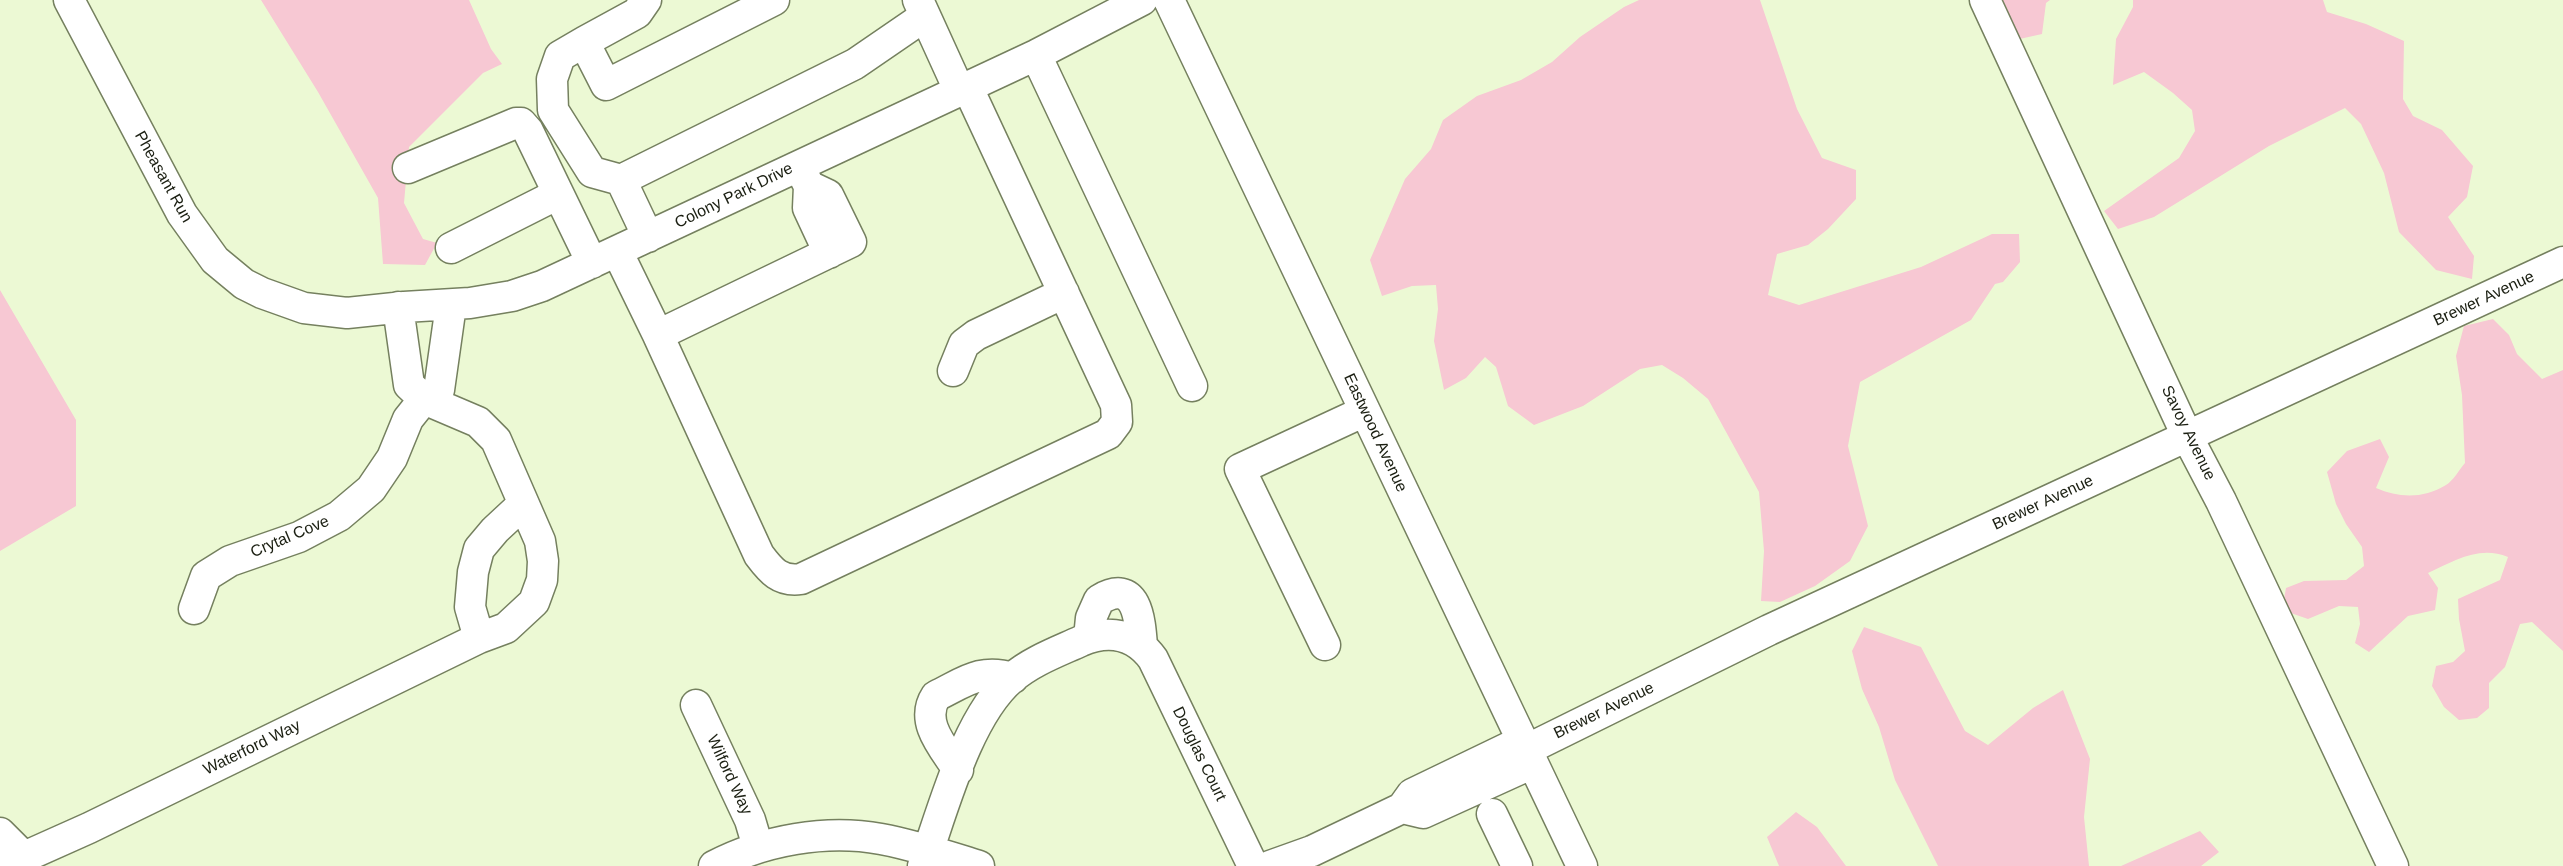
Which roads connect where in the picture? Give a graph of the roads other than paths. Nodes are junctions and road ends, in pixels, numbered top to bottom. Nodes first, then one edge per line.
1 (69, 0) edge
2 (646, 0) edge
3 (774, 0) edge
4 (1142, 0) edge
5 (1169, 0) edge
6 (1985, 0) edge
7 (921, 8) edge
8 (584, 42) junction
9 (1036, 55) junction
10 (963, 88) junction
11 (408, 168) dead end
12 (804, 176) junction
13 (621, 180) junction
14 (558, 194) junction
15 (648, 237) junction
16 (451, 248) dead end
17 (604, 257) junction
18 (2563, 262) edge
19 (1064, 293) junction
20 (451, 305) junction
21 (398, 307) junction
22 (304, 308) joint
23 (658, 335) junction
24 (953, 371) dead end
25 (1192, 386) dead end
26 (424, 399) junction
27 (1365, 411) junction
28 (2188, 438) junction
29 (523, 504) junction
30 (194, 609) dead end
31 (479, 638) junction
32 (1089, 638) junction
33 (1325, 645) dead end
34 (1142, 646) junction
35 (1013, 678) junction
36 (696, 705) dead end
37 (1527, 751) junction
38 (958, 770) junction
39 (1492, 814) dead end
40 (0, 833) edge
41 (758, 847) junction
42 (926, 858) edge
43 (14, 862) edge
44 (714, 866) edge
45 (979, 866) edge
46 (1253, 866) edge
47 (1270, 866) edge
48 (1517, 866) edge
49 (1582, 866) edge
50 (2393, 866) edge

1 - 22 street, Pheasant Run
2 - 8 street
3 - 8 street
4 - 9 street, Colony Park Drive
5 - 27 street, Eastwood Avenue
6 - 28 street, Savoy Avenue
7 - 10 street
7 - 13 street
8 - 13 street
9 - 10 street, Colony Park Drive
9 - 25 street
10 - 12 street, Colony Park Drive
10 - 19 street
11 - 14 street
12 - 15 street, Colony Park Drive
12 - 23 street
13 - 15 street
14 - 16 street
14 - 17 street
15 - 17 street, Colony Park Drive
17 - 20 street, Colony Park Drive
17 - 23 street
18 - 28 street, Brewer Avenue
19 - 23 street
19 - 24 street
20 - 21 street, Colony Park Drive
20 - 26 street, Crytal Cove
21 - 22 street, Colony Park Drive
21 - 26 street
26 - 29 street, Waterford Way
26 - 30 street, Crytal Cove
27 - 33 street
27 - 37 street, Eastwood Avenue
28 - 37 street, Brewer Avenue
28 - 50 street, Savoy Avenue
29 - 31 street
29 - 31 street, Waterford Way
31 - 43 street, Waterford Way
32 - 34 street
32 - 34 street
32 - 35 street
34 - 46 street, Douglas Court
35 - 38 street
35 - 38 street
36 - 41 street, Wilford Way
37 - 47 street, Brewer Avenue
37 - 49 street, Eastwood Avenue
38 - 42 street
39 - 48 street
40 - 43 street, Waterford Way
41 - 42 street
41 - 44 street
42 - 45 street

